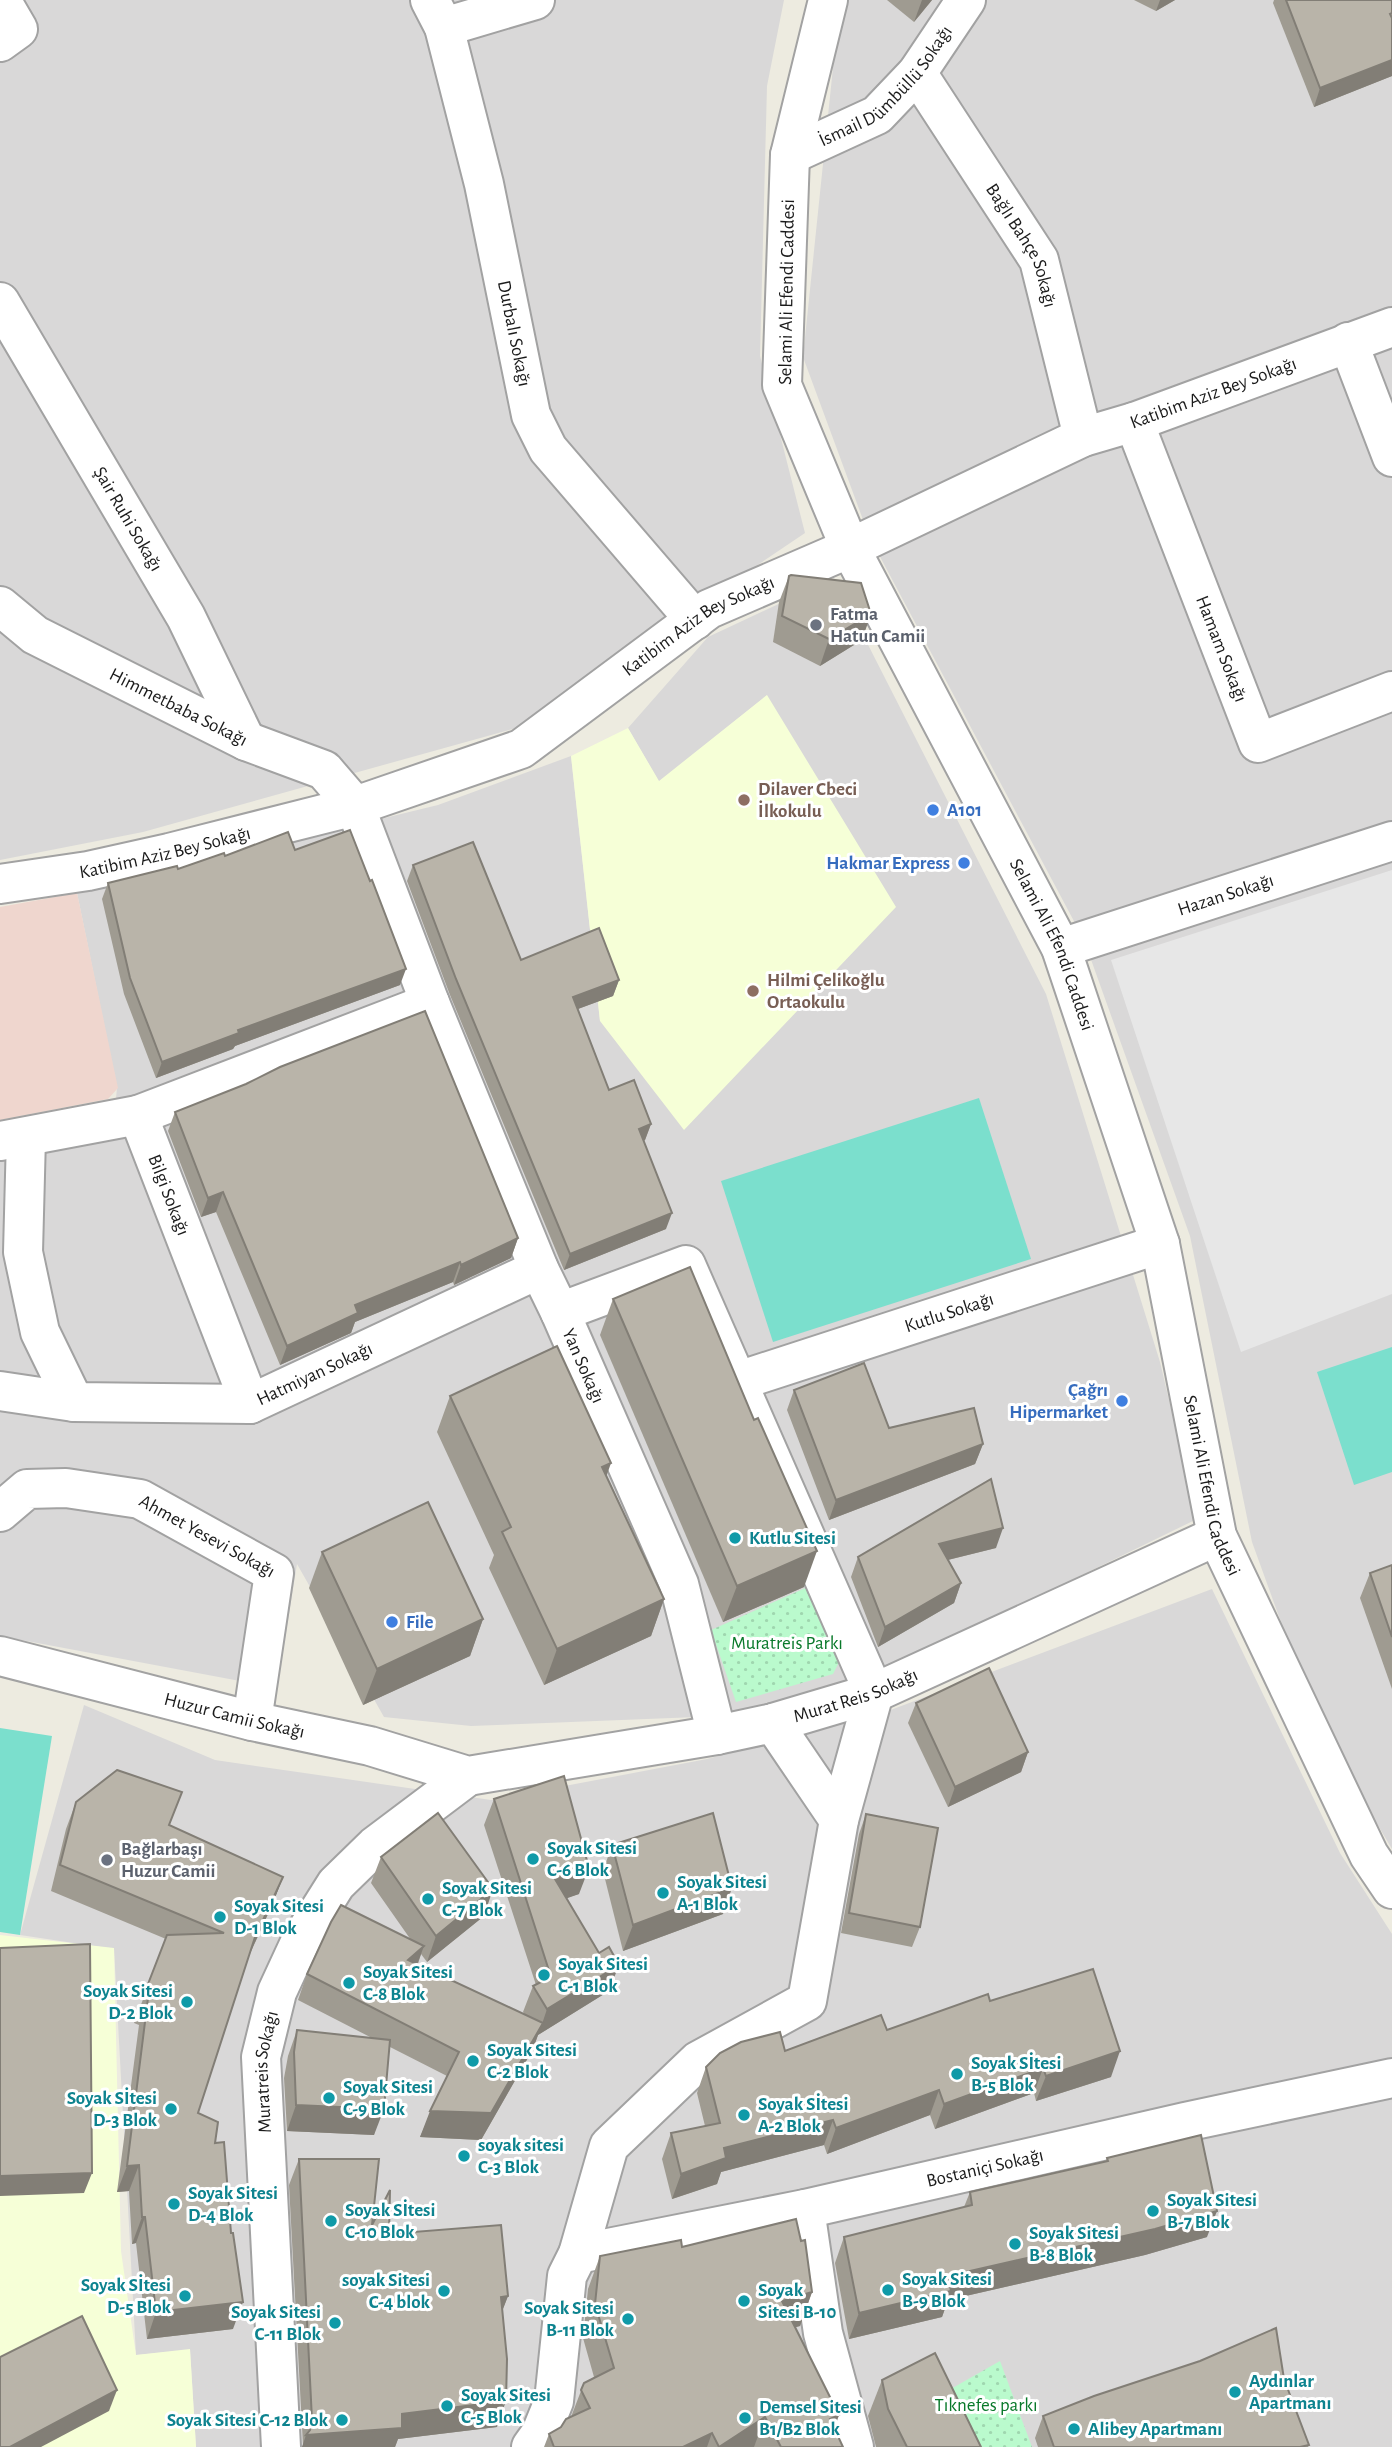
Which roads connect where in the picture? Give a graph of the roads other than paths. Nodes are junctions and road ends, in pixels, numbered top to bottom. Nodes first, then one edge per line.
1 (1, 0) edge
2 (535, 0) edge
3 (828, 0) edge
4 (965, 0) edge
5 (437, 14) edge
6 (0, 42) edge
7 (917, 73) junction
8 (790, 155) junction
9 (0, 302) edge
10 (1392, 327) edge
11 (1348, 342) junction
12 (1134, 422) junction
13 (1083, 437) junction
14 (1392, 457) edge
15 (850, 548) junction
16 (0, 606) edge
17 (695, 620) junction
18 (1392, 691) edge
19 (246, 741) junction
20 (355, 806) junction
21 (1392, 841) edge
22 (0, 884) edge
23 (1061, 948) junction
24 (430, 1003) junction
25 (138, 1115) junction
26 (13, 1139) edge
27 (1160, 1244) junction
28 (539, 1269) junction
29 (560, 1312) junction
30 (738, 1381) junction
31 (0, 1391) edge
32 (74, 1402) junction
33 (250, 1404) junction
34 (0, 1512) edge
35 (1217, 1536) junction
36 (0, 1656) edge
37 (874, 1693) junction
38 (252, 1721) junction
39 (773, 1723) junction
40 (717, 1735) junction
41 (468, 1776) junction
42 (839, 1820) junction
43 (1392, 1889) edge
44 (1392, 2078) edge
45 (805, 2209) junction
46 (578, 2254) junction
47 (281, 2447) edge
48 (531, 2447) edge
49 (854, 2447) edge

1 - 6 street
2 - 5 street
3 - 8 street, Selami Ali Efendi Caddesi
4 - 7 street, İsmail Dümbüllü Sokağı
5 - 17 street, Durbalı Sokağı
7 - 8 street, İsmail Dümbüllü Sokağı
7 - 13 street, Bağlı Bahçe Sokağı
8 - 15 street, Selami Ali Efendi Caddesi
9 - 19 street, Şair Ruhi Sokağı
10 - 11 street, Katibim Aziz Bey Sokağı
11 - 12 street, Katibim Aziz Bey Sokağı
11 - 14 street
12 - 13 street, Katibim Aziz Bey Sokağı
12 - 18 street, Hamam Sokağı
13 - 15 street, Katibim Aziz Bey Sokağı
15 - 17 street, Katibim Aziz Bey Sokağı
15 - 23 street, Selami Ali Efendi Caddesi
16 - 19 street, Himmetbaba Sokağı
17 - 20 street, Katibim Aziz Bey Sokağı
19 - 20 street, Himmetbaba Sokağı
20 - 22 street, Katibim Aziz Bey Sokağı
20 - 24 street, Yan Sokağı
21 - 23 street, Hazan Sokağı
23 - 27 street, Selami Ali Efendi Caddesi
24 - 25 street
24 - 28 street, Yan Sokağı
25 - 26 street
25 - 33 street, Bilgi Sokağı
26 - 32 street
27 - 30 street, Kutlu Sokağı
27 - 35 street, Selami Ali Efendi Caddesi
28 - 29 street, Yan Sokağı
28 - 33 street, Hatmiyan Sokağı
29 - 30 street
29 - 40 street, Yan Sokağı
30 - 37 street
31 - 32 street, Hatmiyan Sokağı
32 - 33 street, Hatmiyan Sokağı
34 - 38 street, Ahmet Yesevi Sokağı
35 - 37 street, Murat Reis Sokağı
35 - 43 street, Selami Ali Efendi Caddesi
36 - 38 street, Huzur Camii Sokağı
37 - 39 street, Murat Reis Sokağı
37 - 42 street
38 - 41 street, Huzur Camii Sokağı
39 - 40 street, Murat Reis Sokağı
39 - 42 street
40 - 41 street, Murat Reis Sokağı
41 - 47 street, Muratreis Sokağı
42 - 46 street
44 - 45 street, Bostaniçi Sokağı
45 - 46 street, Bostaniçi Sokağı
45 - 49 street
46 - 48 street

